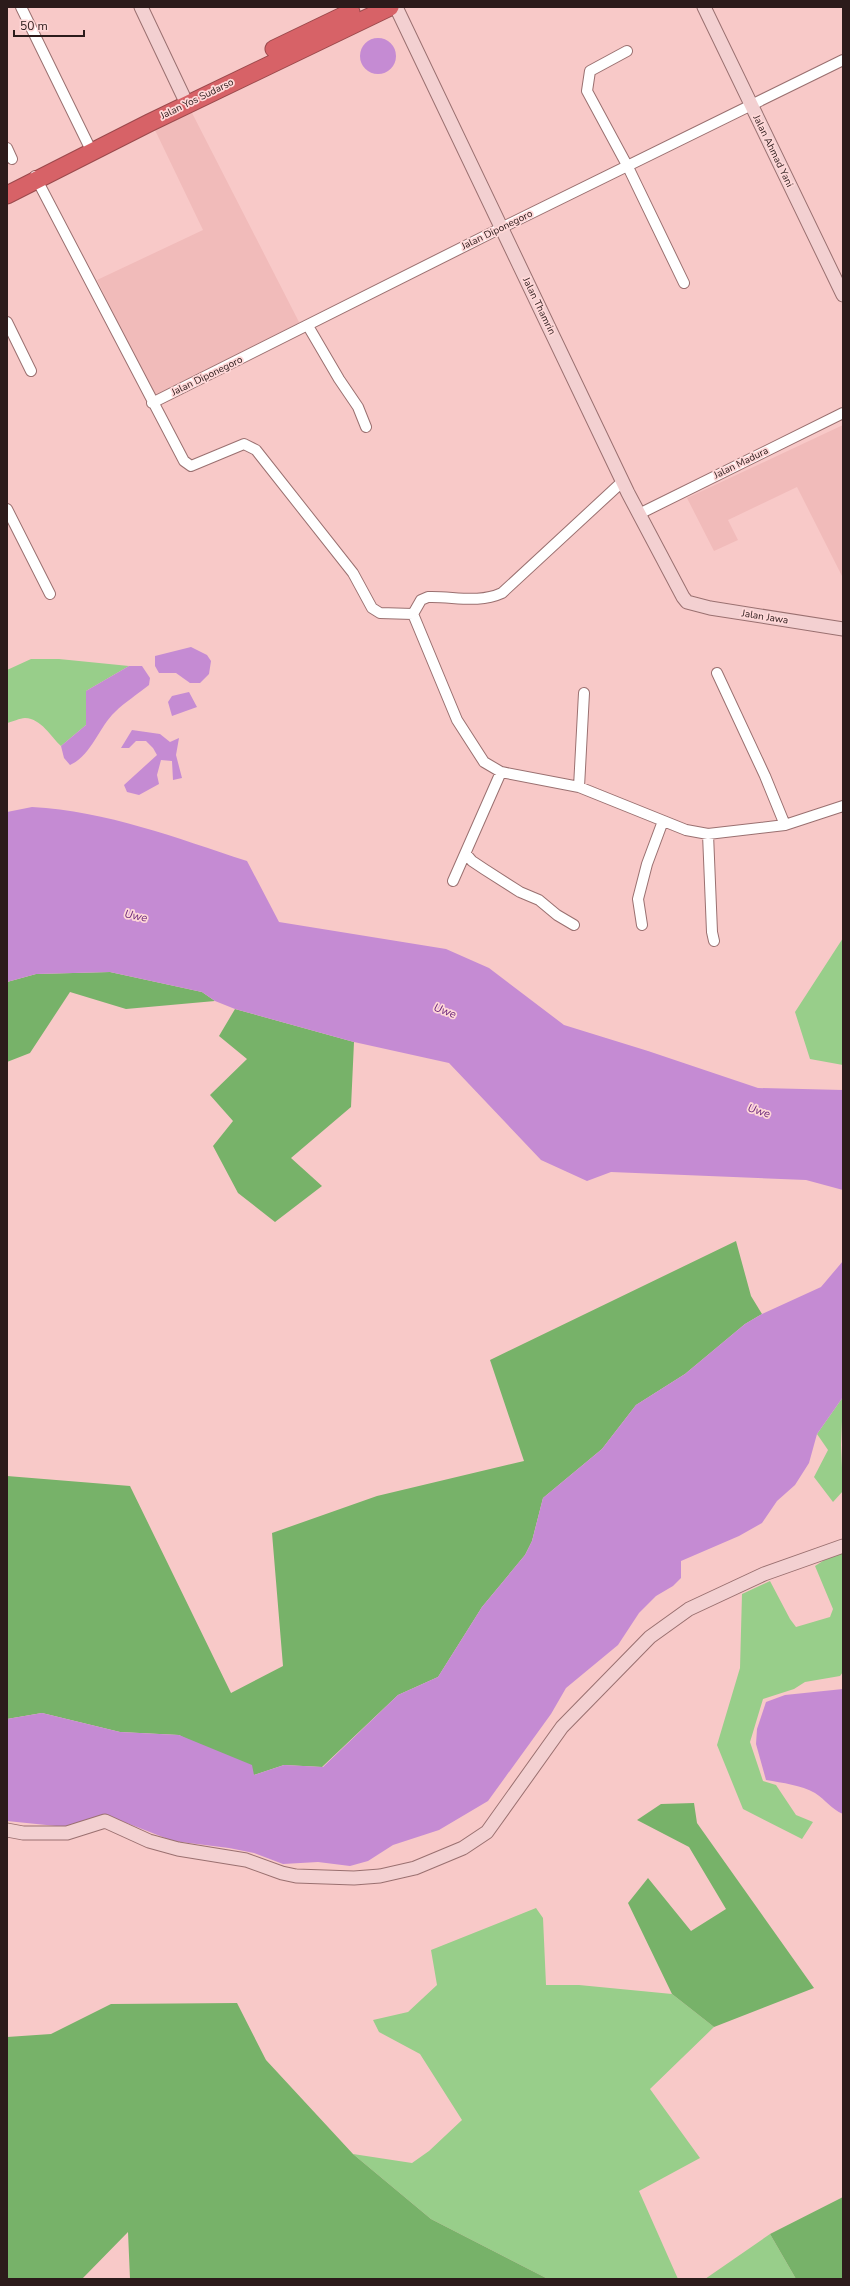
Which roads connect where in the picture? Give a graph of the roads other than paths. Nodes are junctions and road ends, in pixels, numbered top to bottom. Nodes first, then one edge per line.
1 (22, 7) edge
2 (141, 7) edge
3 (364, 7) edge
4 (390, 7) edge
5 (396, 7) edge
6 (704, 7) edge
7 (627, 50) dead end
8 (843, 60) edge
9 (185, 100) junction
10 (752, 106) junction
11 (89, 146) junction
12 (7, 148) edge
13 (12, 159) dead end
14 (628, 167) junction
15 (36, 176) junction
16 (7, 186) edge
17 (7, 196) edge
18 (500, 228) junction
19 (684, 283) dead end
20 (843, 295) edge
21 (7, 322) edge
22 (308, 326) junction
23 (31, 371) dead end
24 (152, 403) junction
25 (843, 413) edge
26 (366, 427) dead end
27 (622, 482) junction
28 (7, 510) edge
29 (639, 514) junction
30 (50, 594) dead end
31 (687, 602) joint
32 (413, 614) junction
33 (843, 629) edge
34 (717, 673) dead end
35 (584, 693) dead end
36 (501, 772) junction
37 (579, 787) junction
38 (843, 806) edge
39 (664, 821) junction
40 (785, 825) junction
41 (708, 834) junction
42 (466, 854) junction
43 (453, 881) dead end
44 (574, 925) dead end
45 (642, 925) dead end
46 (714, 941) dead end
47 (843, 1546) edge
48 (7, 1830) edge

1 - 11 street
2 - 9 street
3 - 9 highway, Jalan Yos Sudarso
4 - 9 highway, Jalan Yos Sudarso
5 - 18 street, Jalan Thamrin
6 - 10 street, Jalan Ahmad Yani
7 - 14 street
8 - 10 street, Jalan Diponegoro
9 - 11 highway, Jalan Yos Sudarso
9 - 15 highway, Jalan Yos Sudarso
10 - 14 street, Jalan Diponegoro
10 - 20 street, Jalan Ahmad Yani
11 - 15 highway, Jalan Yos Sudarso
12 - 13 street
14 - 18 street, Jalan Diponegoro
14 - 19 street
15 - 16 highway, Jalan Yos Sudarso
15 - 17 highway, Jalan Yos Sudarso
15 - 24 street
18 - 22 street, Jalan Diponegoro
18 - 27 street, Jalan Thamrin
21 - 23 street
22 - 24 street, Jalan Diponegoro
22 - 26 street
24 - 32 street
25 - 29 street, Jalan Madura
27 - 29 street, Jalan Thamrin
27 - 32 street
28 - 30 street
29 - 31 street, Jalan Thamrin
31 - 33 street, Jalan Jawa
32 - 36 street
34 - 40 street
35 - 37 street
36 - 37 street
36 - 42 street
37 - 39 street
38 - 40 street
39 - 41 street
39 - 45 street
40 - 41 street
41 - 46 street
42 - 43 street
42 - 44 street
47 - 48 street

